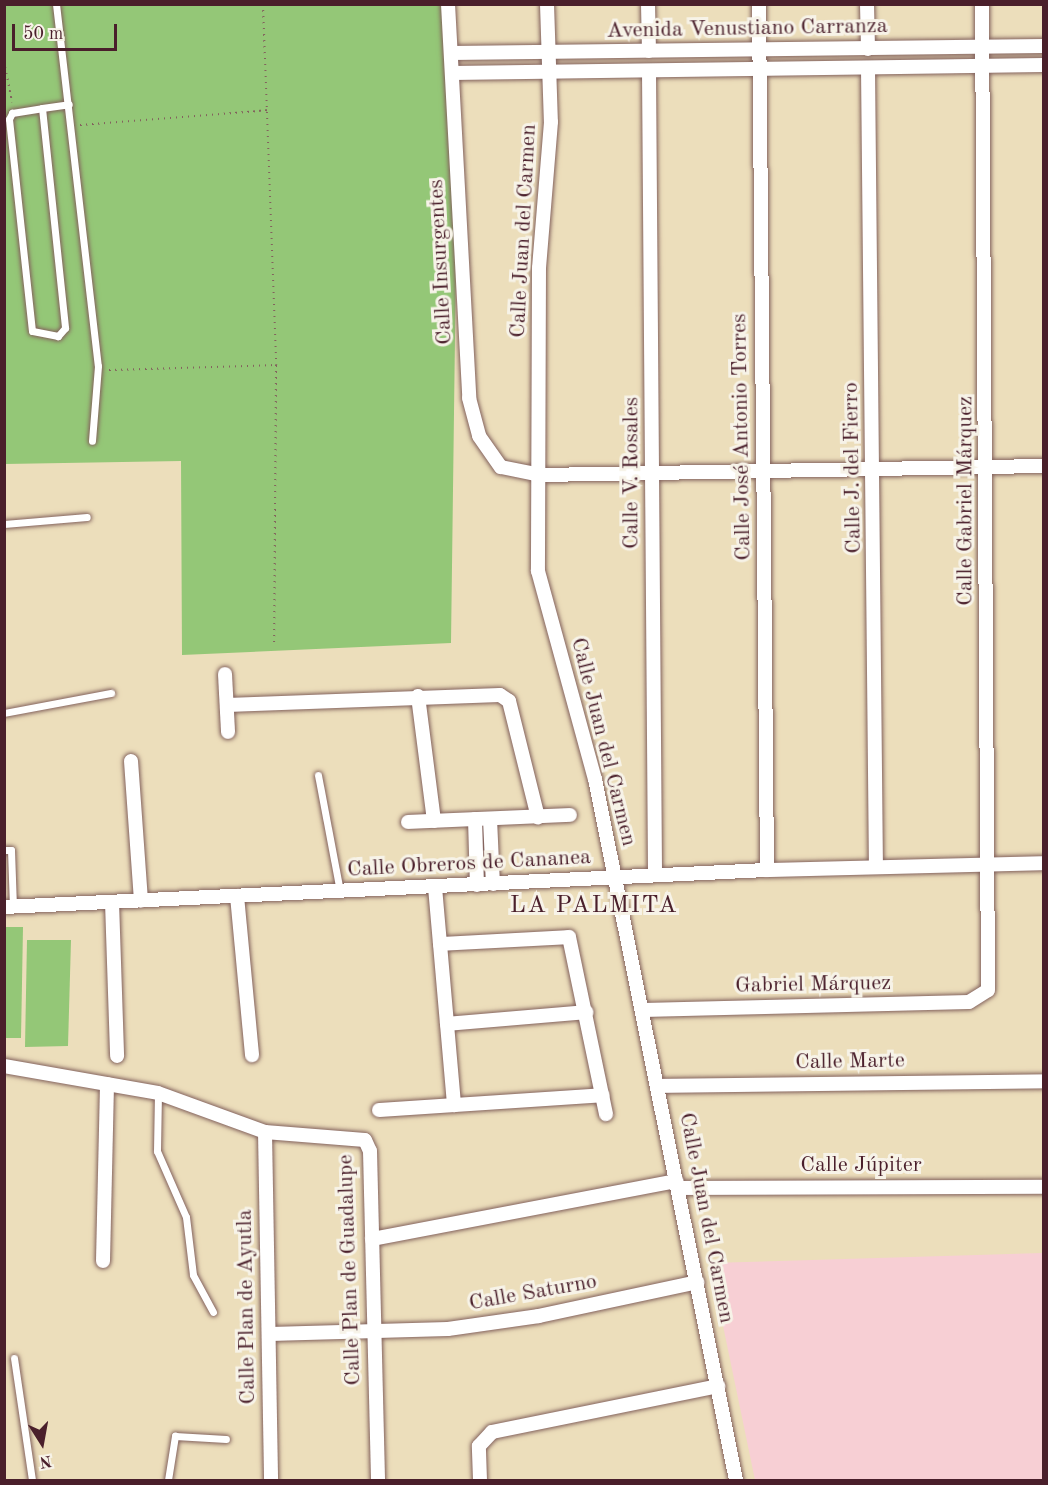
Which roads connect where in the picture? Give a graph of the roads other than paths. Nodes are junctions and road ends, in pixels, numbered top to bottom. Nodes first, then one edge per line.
1 (56, 4) edge
2 (448, 4) edge
3 (547, 4) edge
4 (648, 4) edge
5 (759, 4) edge
6 (867, 4) edge
7 (982, 4) edge
8 (1044, 46) edge
9 (983, 47) junction
10 (868, 49) junction
11 (649, 51) junction
12 (759, 51) junction
13 (549, 52) junction
14 (451, 53) junction
15 (1044, 65) edge
16 (983, 66) junction
17 (868, 68) junction
18 (759, 70) junction
19 (649, 71) junction
20 (550, 72) junction
21 (452, 73) junction
22 (69, 104) junction
23 (42, 108) junction
24 (92, 441) dead end
25 (1044, 466) edge
26 (987, 467) junction
27 (875, 469) junction
28 (763, 471) junction
29 (653, 473) junction
30 (542, 475) junction
31 (87, 518) dead end
32 (4, 524) edge
33 (225, 674) dead end
34 (111, 693) dead end
35 (417, 696) junction
36 (226, 705) junction
37 (4, 713) edge
38 (228, 732) dead end
39 (131, 761) dead end
40 (318, 775) dead end
41 (570, 815) dead end
42 (538, 817) junction
43 (475, 819) junction
44 (490, 819) junction
45 (434, 821) junction
46 (408, 822) dead end
47 (4, 850) edge
48 (1044, 863) edge
49 (987, 864) junction
50 (876, 866) junction
51 (767, 870) junction
52 (655, 876) junction
53 (616, 878) junction
54 (493, 884) junction
55 (477, 885) junction
56 (435, 887) junction
57 (340, 891) junction
58 (237, 896) junction
59 (141, 901) junction
60 (112, 902) junction
61 (9, 907) edge
62 (440, 944) junction
63 (984, 997) joint
64 (643, 1010) junction
65 (586, 1012) junction
66 (447, 1024) junction
67 (252, 1055) dead end
68 (117, 1056) dead end
69 (4, 1066) edge
70 (1044, 1081) edge
71 (107, 1084) junction
72 (658, 1086) junction
73 (158, 1093) junction
74 (602, 1095) junction
75 (454, 1104) junction
76 (379, 1110) dead end
77 (606, 1114) dead end
78 (265, 1132) junction
79 (678, 1185) junction
80 (1044, 1186) edge
81 (372, 1239) junction
82 (103, 1261) dead end
83 (697, 1282) junction
84 (213, 1312) dead end
85 (374, 1330) junction
86 (270, 1334) junction
87 (14, 1358) dead end
88 (718, 1386) junction
89 (226, 1439) dead end
90 (32, 1480) edge
91 (168, 1480) edge
92 (271, 1480) edge
93 (378, 1480) edge
94 (480, 1480) edge
95 (736, 1480) edge

1 - 22 lane
2 - 14 street, Calle Insurgentes
3 - 13 street, Calle Juan del Carmen
4 - 11 street
5 - 12 street, Calle José Antonio Torres
6 - 10 street
7 - 9 street, Calle Gabriel Márquez
8 - 9 street, Avenida Venustiano Carranza
9 - 10 street, Avenida Venustiano Carranza
9 - 16 street, Calle Gabriel Márquez
10 - 12 street, Avenida Venustiano Carranza
11 - 12 street, Avenida Venustiano Carranza
11 - 13 street, Avenida Venustiano Carranza
12 - 18 street, Calle José Antonio Torres
13 - 14 street, Avenida Venustiano Carranza
13 - 20 street, Calle Juan del Carmen
14 - 21 street, Calle Insurgentes
15 - 16 street, Avenida Venustiano Carranza
16 - 17 street, Avenida Venustiano Carranza
16 - 26 street, Calle Gabriel Márquez
17 - 18 street, Avenida Venustiano Carranza
17 - 27 street, Calle J. del Fierro
18 - 19 street, Avenida Venustiano Carranza
18 - 28 street, Calle José Antonio Torres
19 - 20 street, Avenida Venustiano Carranza
19 - 29 street, Calle V. Rosales
20 - 21 street, Avenida Venustiano Carranza
20 - 30 street, Calle Juan del Carmen
21 - 30 street, Calle Insurgentes
22 - 23 lane
22 - 24 lane
23 - 23 lane
25 - 26 street, Calle Insurgentes
26 - 27 street, Calle Insurgentes
26 - 49 street, Calle Gabriel Márquez
27 - 28 street, Calle Insurgentes
27 - 50 street, Calle J. del Fierro
28 - 29 street, Calle Insurgentes
28 - 51 street, Calle José Antonio Torres
29 - 30 street, Calle Insurgentes
29 - 52 street, Calle V. Rosales
30 - 53 street, Calle Juan del Carmen
31 - 32 lane
33 - 36 street
34 - 37 lane
35 - 36 street
35 - 42 street
35 - 45 street
36 - 38 street
39 - 59 street
40 - 57 lane
41 - 42 street
42 - 44 street
43 - 44 street
43 - 45 street
43 - 55 street
44 - 54 street
45 - 46 street
47 - 61 lane
48 - 49 street, Calle Obreros de Cananea
49 - 50 street, Calle Obreros de Cananea
49 - 63 street, Calle Gabriel Márquez
50 - 51 street, Calle Obreros de Cananea
51 - 52 street, Calle Obreros de Cananea
52 - 53 street, Calle Obreros de Cananea
53 - 54 street, Calle Obreros de Cananea
53 - 64 street, Calle Juan del Carmen
54 - 55 street, Calle Obreros de Cananea
55 - 56 street, Calle Obreros de Cananea
56 - 57 street, Calle Obreros de Cananea
56 - 62 street
57 - 58 street, Calle Obreros de Cananea
58 - 59 street, Calle Obreros de Cananea
58 - 67 street
59 - 60 street, Calle Obreros de Cananea
60 - 61 street, Calle Obreros de Cananea
60 - 68 street
62 - 65 street
62 - 66 street
63 - 64 street, Gabriel Márquez
64 - 72 street, Calle Juan del Carmen
65 - 66 street
65 - 74 street
66 - 75 street
69 - 71 street, Calle Plan de Guadalupe
70 - 72 street, Calle Marte
71 - 73 street, Calle Plan de Guadalupe
71 - 82 street
72 - 79 street, Calle Juan del Carmen
73 - 78 street, Calle Plan de Guadalupe
73 - 84 lane
74 - 75 street
74 - 77 street
75 - 76 street
78 - 81 street, Calle Plan de Guadalupe
78 - 86 street, Calle Plan de Ayutla
79 - 80 street, Calle Júpiter
79 - 81 street, Calle Júpiter
79 - 83 street, Calle Juan del Carmen
81 - 85 street, Calle Plan de Guadalupe
83 - 85 street, Calle Saturno
83 - 88 street, Calle Juan del Carmen
85 - 86 street, Calle Saturno
85 - 93 street, Calle Plan de Guadalupe
86 - 92 street, Calle Plan de Ayutla
87 - 90 lane
88 - 94 street
88 - 95 street, Calle Juan del Carmen
89 - 91 lane

